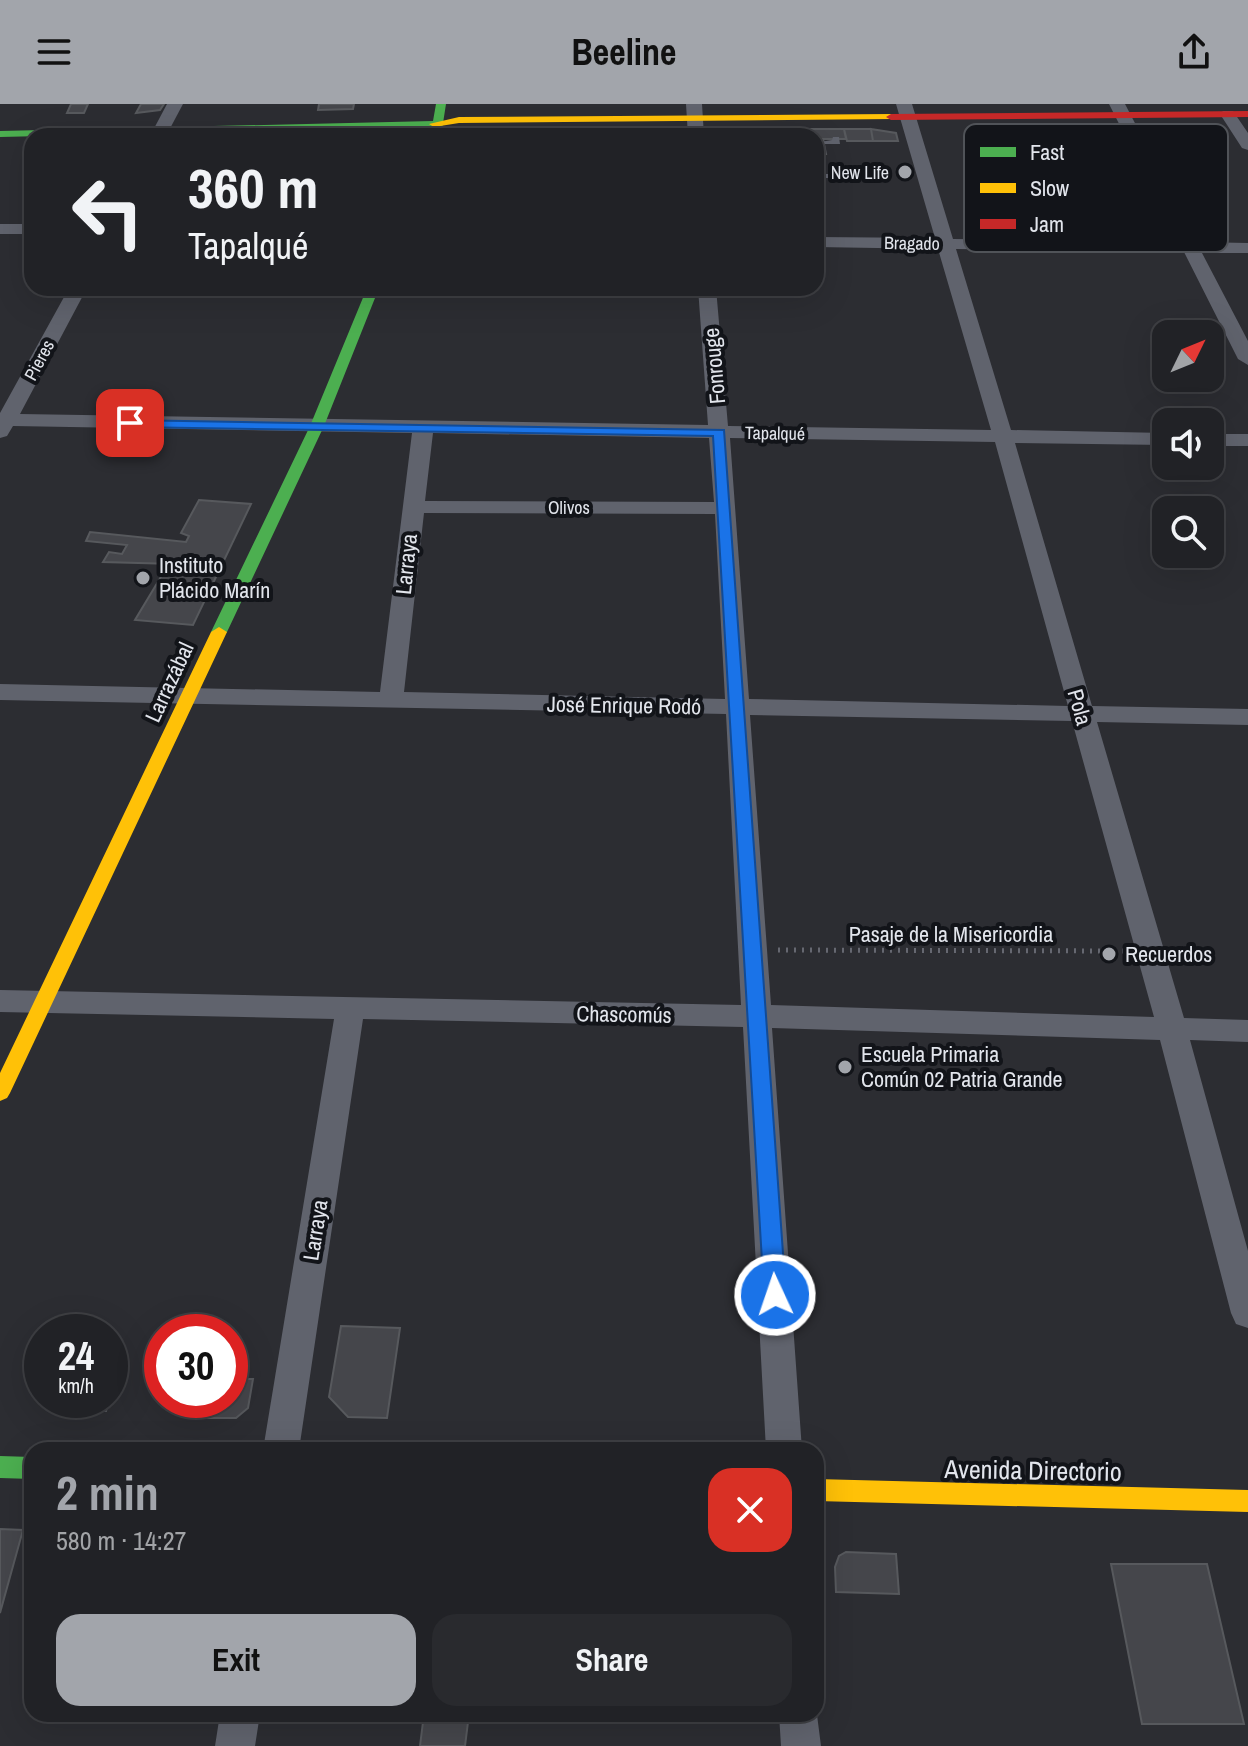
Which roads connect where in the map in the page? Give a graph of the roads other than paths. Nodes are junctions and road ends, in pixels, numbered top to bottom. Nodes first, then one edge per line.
1 (1120, 109) edge
2 (905, 110) edge
3 (1228, 114) junction
4 (1248, 114) edge
5 (695, 119) edge
6 (438, 120) edge
7 (0, 123) edge
8 (165, 123) edge
9 (90, 128) edge
10 (786, 128) edge
11 (824, 128) edge
12 (834, 128) junction
13 (24, 132) edge
14 (0, 134) edge
15 (824, 142) dead end
16 (1248, 145) edge
17 (824, 176) edge
18 (845, 176) dead end
19 (0, 229) edge
20 (24, 229) edge
21 (824, 242) edge
22 (947, 244) junction
23 (964, 244) edge
24 (1192, 252) edge
25 (74, 296) edge
26 (370, 296) edge
27 (708, 296) edge
28 (1228, 320) junction
29 (1248, 320) edge
30 (1248, 359) edge
31 (2, 424) edge
32 (317, 426) junction
33 (423, 429) junction
34 (719, 432) junction
35 (1003, 436) junction
36 (1152, 439) edge
37 (1224, 440) edge
38 (1248, 440) edge
39 (412, 507) junction
40 (725, 508) junction
41 (0, 692) edge
42 (188, 697) junction
43 (391, 700) junction
44 (738, 707) junction
45 (1081, 713) junction
46 (1248, 717) edge
47 (0, 1001) edge
48 (42, 1002) junction
49 (350, 1009) junction
50 (758, 1016) junction
51 (1172, 1029) junction
52 (1248, 1031) edge
53 (0, 1093) edge
54 (1248, 1313) edge
55 (282, 1442) edge
56 (784, 1442) edge
57 (0, 1467) edge
58 (24, 1468) edge
59 (824, 1490) edge
60 (1248, 1501) edge
61 (239, 1722) edge
62 (800, 1722) edge
63 (235, 1746) edge
64 (801, 1746) edge

1 - 2 main road
1 - 3 main road
2 - 12 main road
2 - 22 street, Pola
3 - 4 main road
3 - 16 street
5 - 6 main road
5 - 10 main road
6 - 8 main road
7 - 8 main road
8 - 9 main road
11 - 12 main road
12 - 15 lane
13 - 14 main road
17 - 18 lane
19 - 20 street
21 - 22 street, Bragado
22 - 23 street, Bragado
22 - 35 street, Pola
24 - 28 street
25 - 31 street, Pieres
26 - 32 main road, Larrazábal
27 - 34 street, Fonrouge
28 - 29 street
28 - 30 street
31 - 32 street, Tapalqué
32 - 33 street, Tapalqué
32 - 42 main road, Larrazábal
33 - 34 street, Tapalqué
33 - 39 street, Larraya
34 - 35 street, Tapalqué
34 - 40 street, Fonrouge
35 - 36 street, Tapalqué
35 - 45 street, Pola
37 - 38 street
39 - 40 street, Olivos
39 - 43 street, Larraya
40 - 44 street, Fonrouge
41 - 42 street, José Enrique Rodó
42 - 43 street, José Enrique Rodó
42 - 48 main road, Larrazábal
43 - 44 street, José Enrique Rodó
44 - 45 street, José Enrique Rodó
44 - 50 street, Fonrouge
45 - 46 street, José Enrique Rodó
45 - 51 street, Pola
47 - 48 street, Chascomús
48 - 49 street, Chascomús
48 - 53 main road, Larrazábal
49 - 50 street, Chascomús
49 - 55 street, Larraya
50 - 51 street, Chascomús
50 - 56 street, Fonrouge
51 - 52 street, Chascomús
51 - 54 street, Pola
57 - 58 main road
59 - 60 main road, Avenida Directorio
61 - 63 street
62 - 64 street

